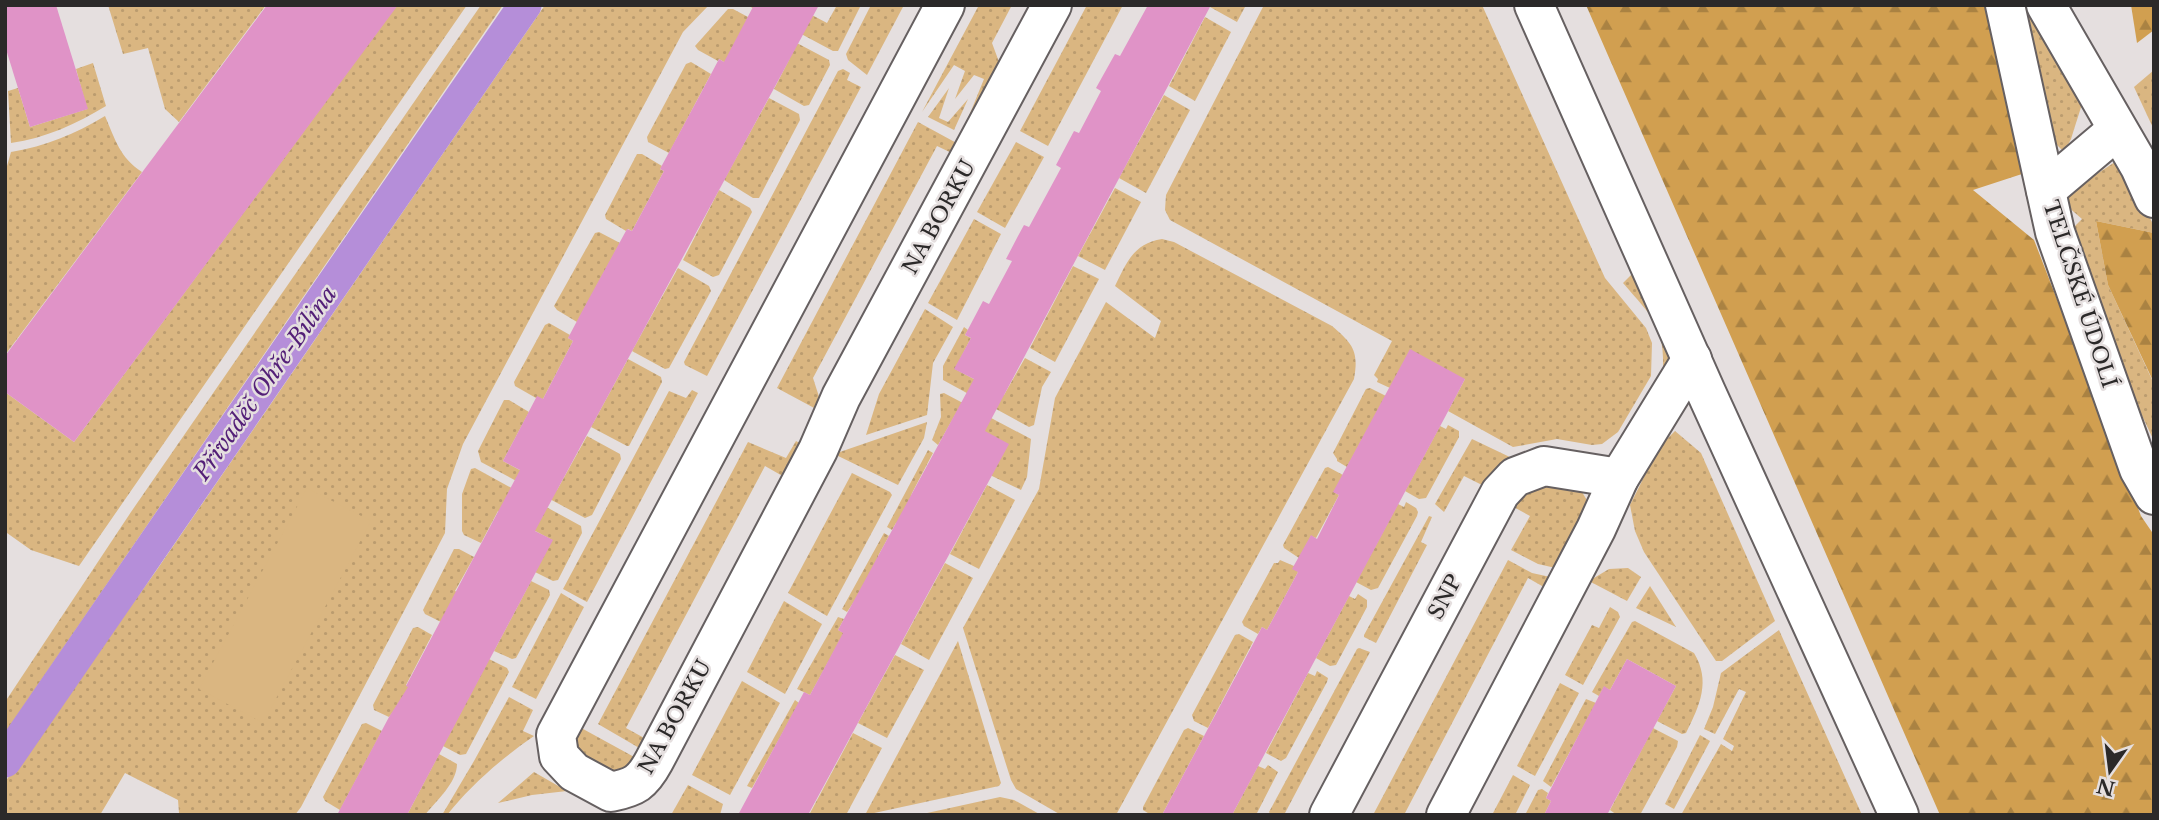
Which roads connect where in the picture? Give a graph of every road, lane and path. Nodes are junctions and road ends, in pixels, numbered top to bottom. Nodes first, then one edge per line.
1 (945, 5) edge
2 (1052, 5) edge
3 (1534, 5) edge
4 (2005, 5) edge
5 (2046, 5) edge
6 (2117, 130) junction
7 (2046, 190) junction
8 (2154, 198) edge
9 (1692, 359) junction
10 (1619, 478) junction
11 (2154, 495) edge
12 (1329, 815) edge
13 (1446, 815) edge
14 (1899, 815) edge

1 - 2 street, NA BORKU
3 - 9 street
4 - 7 street, TELČSKÉ ÚDOLÍ
5 - 6 street
6 - 7 street
6 - 8 street
7 - 11 street, TELČSKÉ ÚDOLÍ
9 - 10 street
9 - 14 street
10 - 12 street, SNP
10 - 13 street

